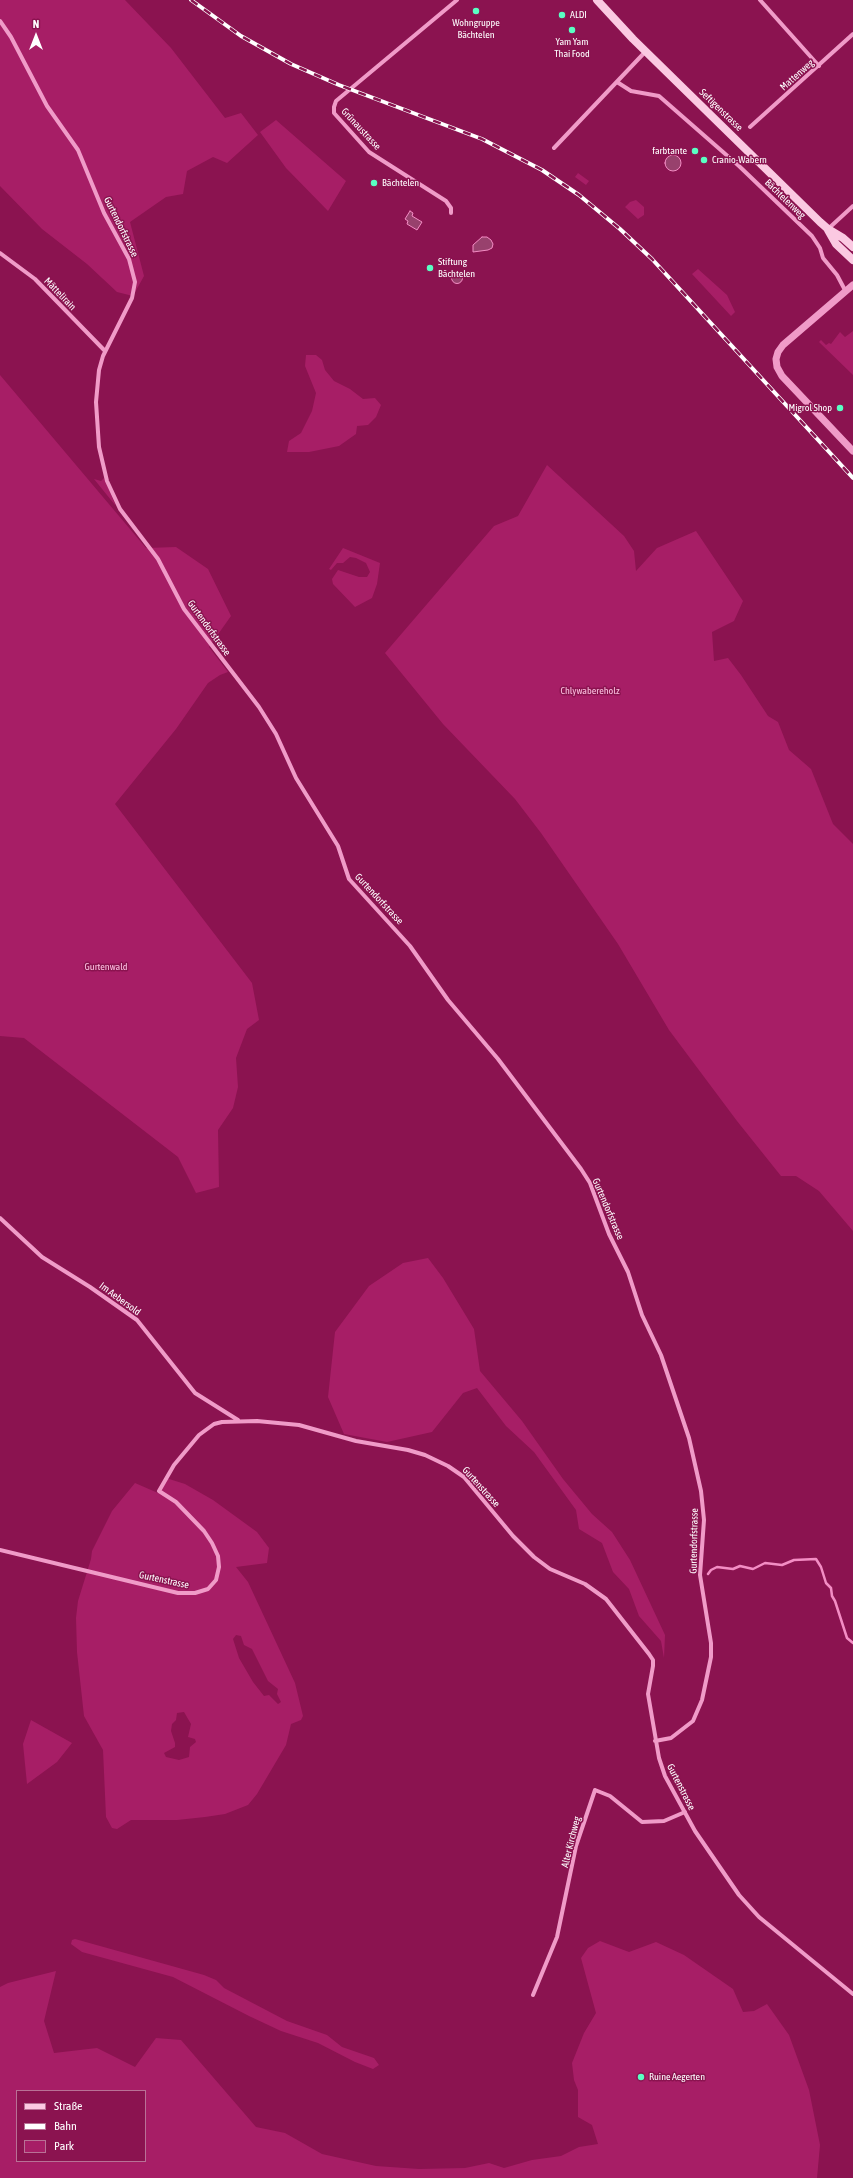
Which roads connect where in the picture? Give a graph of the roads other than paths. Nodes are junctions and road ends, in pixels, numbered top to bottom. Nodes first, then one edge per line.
1 (457, 0) edge
2 (760, 0) edge
3 (600, 1) edge
4 (0, 21) edge
5 (853, 34) edge
6 (646, 51) junction
7 (819, 66) junction
8 (617, 82) junction
9 (750, 127) dead end
10 (554, 148) dead end
11 (853, 206) edge
12 (451, 213) dead end
13 (828, 229) junction
14 (853, 247) edge
15 (0, 253) edge
16 (853, 260) edge
17 (853, 285) edge
18 (846, 292) junction
19 (105, 352) junction
20 (853, 451) edge
21 (0, 1218) edge
22 (238, 1421) junction
23 (0, 1550) edge
24 (655, 1741) junction
25 (685, 1812) junction
26 (853, 1994) edge
27 (533, 1995) dead end

1 - 12 street, Grünaustrasse
2 - 7 street
3 - 6 main road, Seftigenstrasse
4 - 19 street, Gurtendorfstrasse
5 - 7 street, Mattenweg
6 - 8 street
6 - 13 main road, Seftigenstrasse
7 - 9 street, Mattenweg
8 - 10 street
8 - 18 street, Bächtelenweg
11 - 13 street
13 - 14 main road, Seftigenstrasse
13 - 16 main road, Seftigenstrasse
15 - 19 street, Mättelirain
17 - 18 street
18 - 20 street
19 - 24 street, Gurtendorfstrasse
21 - 22 street, Im Aebersold
22 - 23 street, Gurtenstrasse
22 - 24 street, Gurtenstrasse
24 - 25 street, Gurtenstrasse
25 - 26 street, Gurtenstrasse
25 - 27 street, Alter Kirchweg

